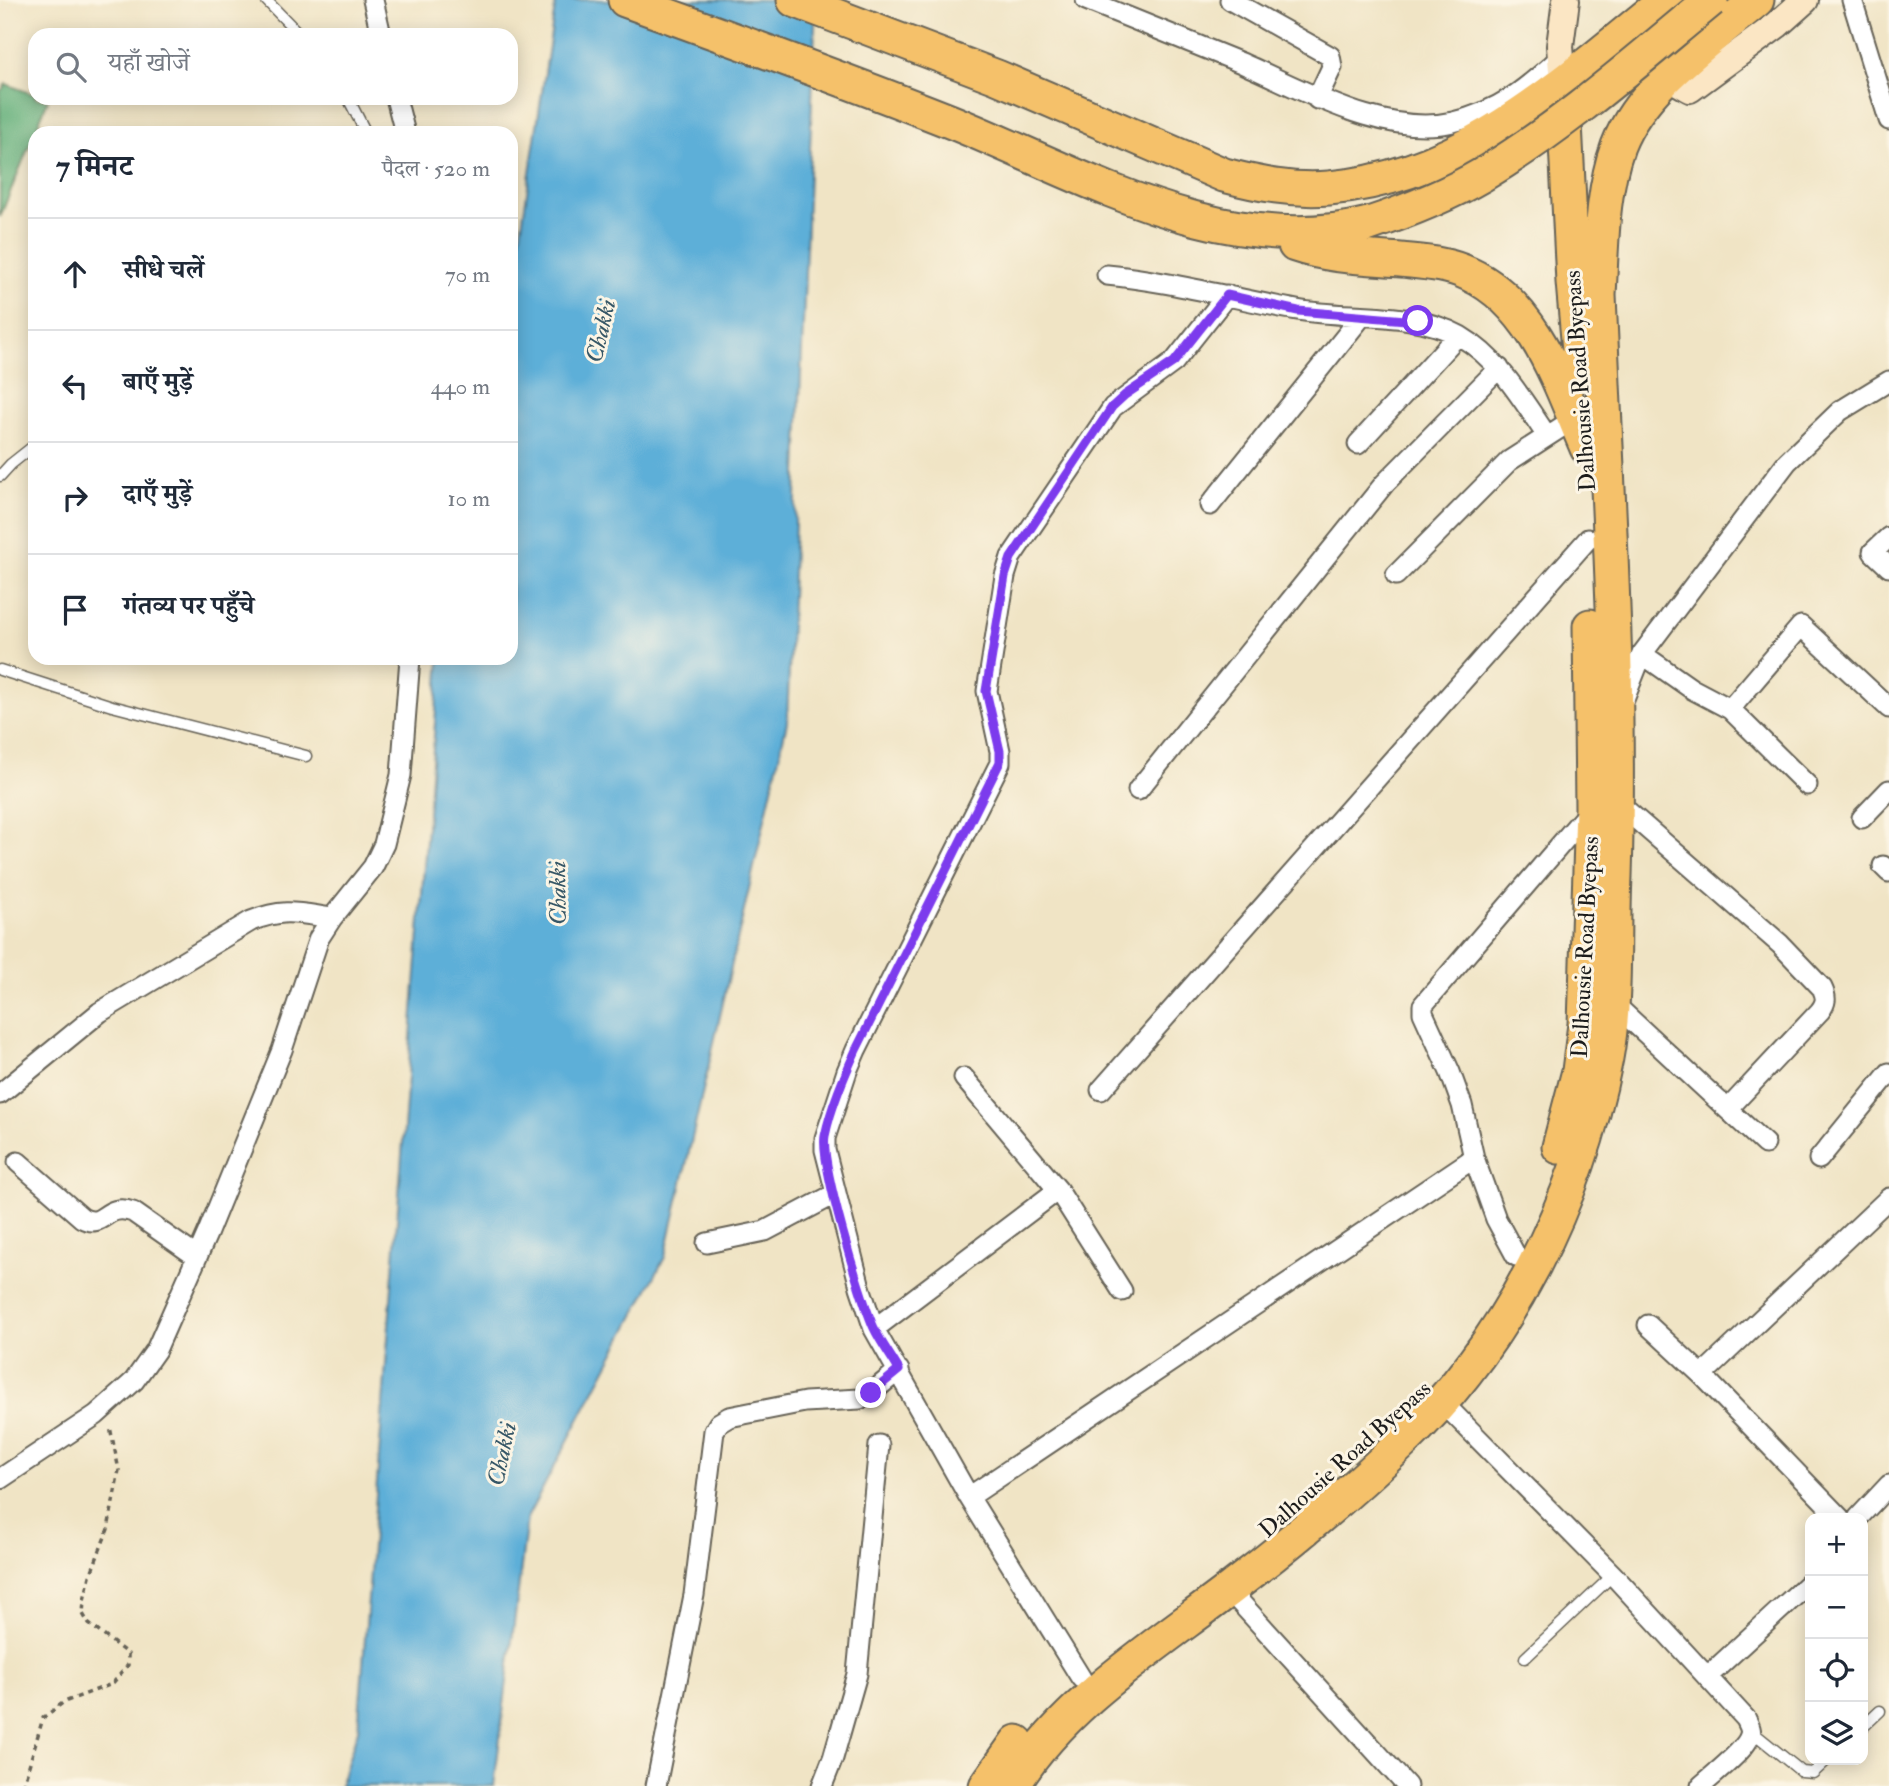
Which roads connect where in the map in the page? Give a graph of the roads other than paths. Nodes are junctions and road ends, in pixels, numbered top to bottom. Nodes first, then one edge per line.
1 (266, 0) edge
2 (373, 0) edge
3 (625, 0) edge
4 (794, 0) edge
5 (1086, 0) edge
6 (1230, 0) edge
7 (1566, 0) edge
8 (1711, 0) edge
9 (1757, 0) edge
10 (1805, 0) edge
11 (1852, 0) edge
12 (1655, 9) edge
13 (293, 28) edge
14 (379, 28) edge
15 (1562, 70) junction
16 (1667, 76) junction
17 (1317, 99) junction
18 (352, 105) edge
19 (398, 105) edge
20 (1889, 120) edge
21 (362, 126) edge
22 (403, 126) edge
23 (1275, 234) junction
24 (1107, 275) dead end
25 (1227, 295) junction
26 (1362, 316) junction
27 (1458, 335) junction
28 (1499, 368) junction
29 (1889, 381) edge
30 (1570, 434) junction
31 (1357, 444) dead end
32 (28, 451) edge
33 (0, 476) edge
34 (1210, 505) dead end
35 (1889, 537) edge
36 (1588, 539) junction
37 (1889, 567) edge
38 (1395, 575) dead end
39 (1642, 654) junction
40 (409, 665) edge
41 (0, 670) edge
42 (1889, 708) edge
43 (1730, 709) junction
44 (1616, 719) junction
45 (306, 756) dead end
46 (1807, 785) dead end
47 (1138, 790) dead end
48 (1889, 790) edge
49 (1605, 806) junction
50 (1862, 818) dead end
51 (331, 918) junction
52 (1612, 1002) junction
53 (1889, 1073) edge
54 (964, 1078) dead end
55 (1101, 1090) dead end
56 (0, 1094) edge
57 (1728, 1109) junction
58 (1765, 1144) dead end
59 (1474, 1158) junction
60 (1819, 1159) dead end
61 (18, 1162) dead end
62 (1058, 1191) junction
63 (835, 1194) junction
64 (1889, 1198) edge
65 (707, 1243) dead end
66 (1516, 1256) junction
67 (197, 1258) junction
68 (1122, 1291) dead end
69 (1648, 1325) dead end
70 (874, 1329) junction
71 (899, 1370) junction
72 (1702, 1375) junction
73 (1443, 1403) junction
74 (879, 1445) dead end
75 (0, 1479) edge
76 (1889, 1485) edge
77 (969, 1497) junction
78 (1835, 1513) edge
79 (1863, 1513) edge
80 (1614, 1575) junction
81 (1805, 1588) edge
82 (1229, 1590) junction
83 (1525, 1658) dead end
84 (1707, 1677) junction
85 (1081, 1678) junction
86 (1880, 1712) dead end
87 (1868, 1723) edge
88 (1750, 1730) junction
89 (1822, 1765) edge
90 (656, 1786) edge
91 (822, 1786) edge
92 (986, 1786) edge
93 (1013, 1786) edge
94 (1407, 1786) edge
95 (1701, 1786) edge

1 - 13 lane
2 - 14 street
3 - 23 highway
4 - 15 highway
5 - 17 street
6 - 17 street
7 - 15 street
8 - 23 highway, bridge
9 - 16 highway
10 - 16 street
11 - 20 street
12 - 15 highway
12 - 16 highway
15 - 17 street
15 - 30 highway, Dalhousie Road Byepass
16 - 44 highway
18 - 21 lane
19 - 22 street
23 - 30 highway
24 - 25 street
25 - 26 street
25 - 63 street
26 - 27 street
26 - 34 street
27 - 28 street
27 - 31 street
28 - 30 street
28 - 47 street
29 - 39 street
30 - 36 highway, Dalhousie Road Byepass
30 - 38 street
32 - 33 lane
35 - 37 street
36 - 49 highway, Dalhousie Road Byepass
36 - 55 street
39 - 43 street
39 - 44 street
40 - 51 street
41 - 45 lane
42 - 43 street
43 - 46 street
44 - 49 highway
48 - 50 street
49 - 52 highway
49 - 57 street
49 - 59 street
49 - 66 highway, Dalhousie Road Byepass
51 - 56 street
51 - 67 street
52 - 57 street
52 - 73 highway
53 - 60 street
54 - 62 street
57 - 58 street
59 - 66 street
59 - 77 street
61 - 67 street
62 - 68 street
62 - 70 street
63 - 65 street
63 - 70 street
64 - 72 street
66 - 85 highway, Dalhousie Road Byepass
67 - 75 street
69 - 72 street
70 - 71 street
71 - 77 street
71 - 90 street
72 - 78 street
73 - 80 street
73 - 82 highway
74 - 91 street
76 - 79 street
77 - 85 street
80 - 83 lane
80 - 84 street
81 - 84 street
82 - 93 highway
82 - 94 street
84 - 88 street
85 - 92 highway, Dalhousie Road Byepass
86 - 87 lane
88 - 89 lane
88 - 95 street

